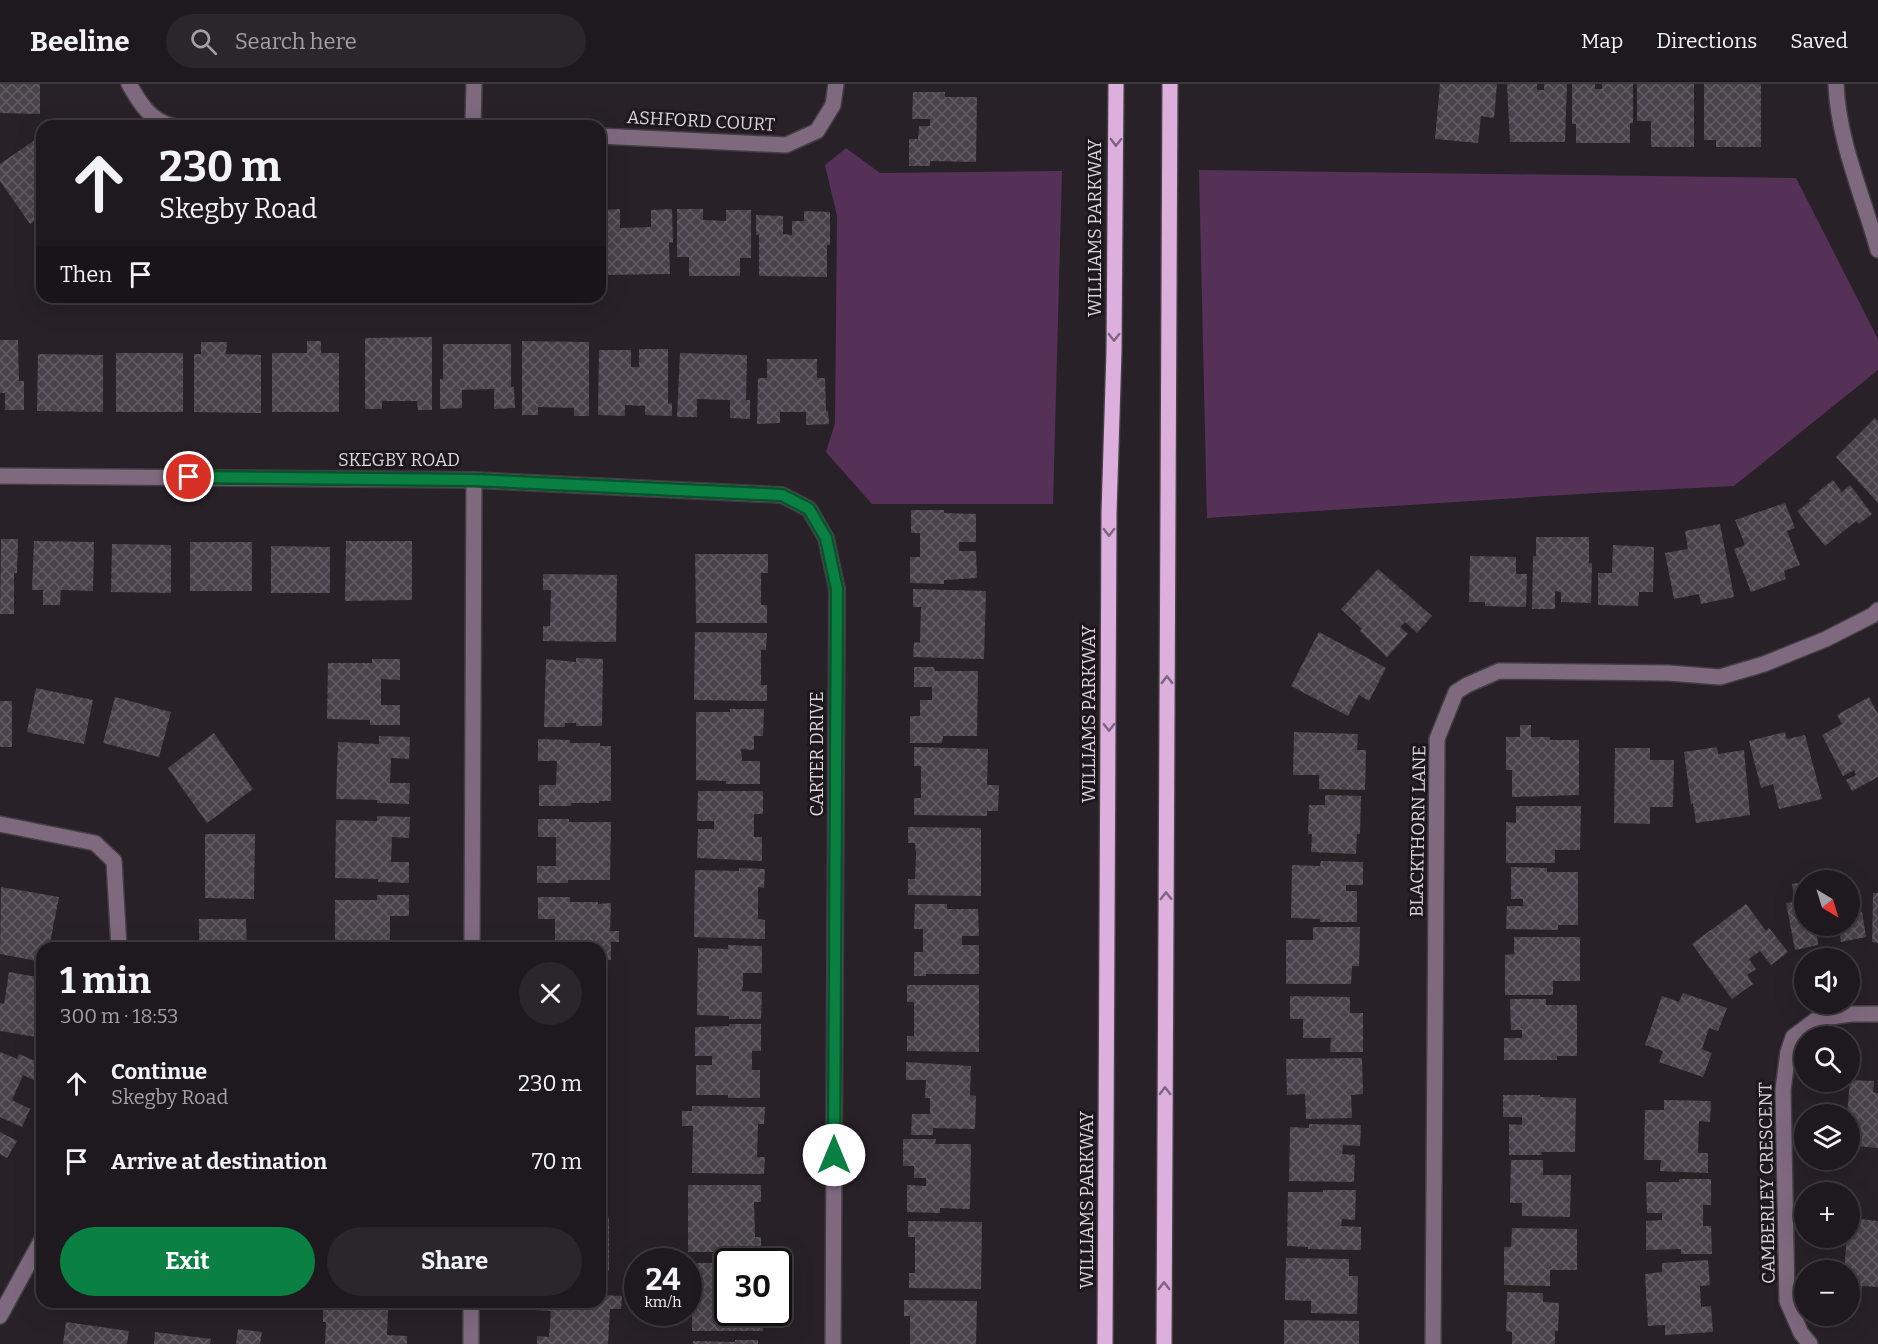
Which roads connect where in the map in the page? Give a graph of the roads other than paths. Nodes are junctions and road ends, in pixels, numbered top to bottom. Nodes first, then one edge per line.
1 (129, 84) edge
2 (474, 84) edge
3 (836, 84) edge
4 (1116, 84) edge
5 (1170, 84) edge
6 (1836, 84) edge
7 (157, 120) edge
8 (473, 120) edge
9 (606, 136) edge
10 (1878, 250) edge
11 (0, 476) edge
12 (474, 480) junction
13 (1878, 610) edge
14 (0, 824) edge
15 (119, 942) edge
16 (472, 942) edge
17 (1878, 1014) edge
18 (36, 1250) edge
19 (471, 1308) edge
20 (0, 1316) edge
21 (471, 1344) edge
22 (833, 1344) edge
23 (1105, 1344) edge
24 (1164, 1344) edge
25 (1433, 1344) edge
26 (1810, 1344) edge

1 - 7 street
2 - 8 street
3 - 9 street, ASHFORD COURT
4 -> 23 main road, WILLIAMS PARKWAY
24 -> 5 main road
6 - 10 street
11 - 12 street, SKEGBY ROAD
12 - 16 street, SKEGBY ROAD
12 - 22 street, CARTER DRIVE
13 - 25 street, BLACKTHORN LANE
14 - 15 street
17 - 26 street, CAMBERLEY CRESCENT
18 - 20 street
19 - 21 street

